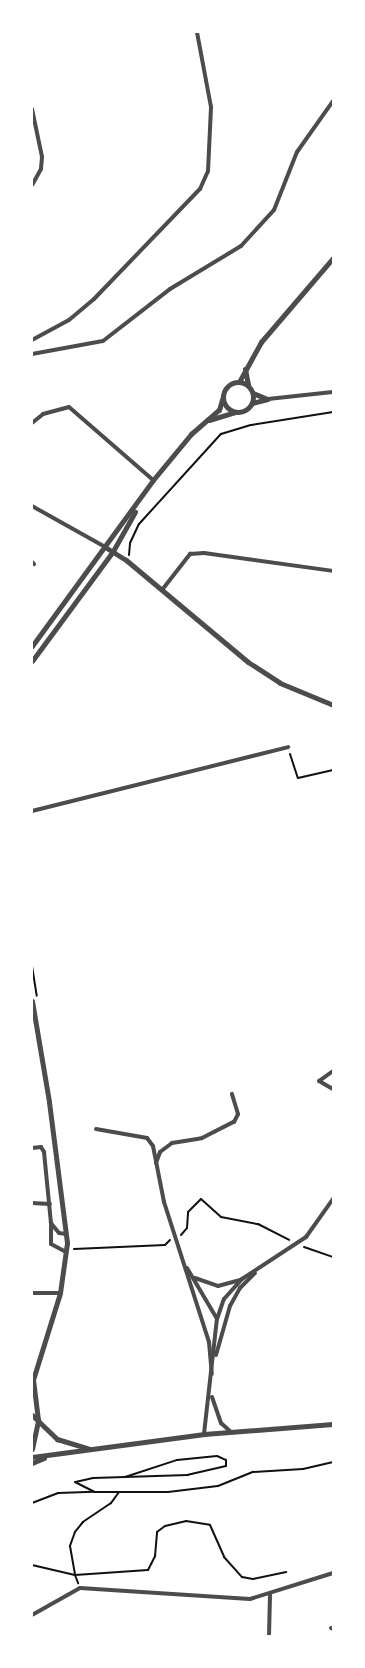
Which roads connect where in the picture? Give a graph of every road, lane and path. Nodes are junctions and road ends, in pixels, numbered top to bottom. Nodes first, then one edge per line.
1 (197, 32) edge
2 (333, 101) edge
3 (32, 109) edge
4 (32, 185) edge
5 (333, 258) edge
6 (32, 340) edge
7 (32, 354) edge
8 (245, 368) junction
9 (239, 382) junction
10 (248, 385) junction
11 (333, 392) edge
12 (253, 393) junction
13 (223, 396) junction
14 (268, 399) junction
15 (252, 403) junction
16 (241, 411) junction
17 (333, 412) edge
18 (203, 422) junction
19 (32, 423) edge
20 (153, 480) junction
21 (147, 491) junction
22 (32, 506) edge
23 (105, 547) junction
24 (113, 551) junction
25 (126, 560) junction
26 (333, 571) edge
27 (162, 590) junction
28 (32, 646) edge
29 (32, 661) edge
30 (333, 705) edge
31 (288, 747) joint
32 (333, 770) edge
33 (32, 811) edge
34 (32, 966) edge
35 (32, 1001) edge
36 (38, 1003) dead end
37 (333, 1071) edge
38 (333, 1089) edge
39 (232, 1094) dead end
40 (96, 1129) dead end
41 (32, 1148) edge
42 (155, 1166) junction
43 (333, 1199) edge
44 (32, 1203) edge
45 (50, 1204) junction
46 (52, 1223) junction
47 (66, 1234) junction
48 (176, 1238) junction
49 (296, 1244) junction
50 (74, 1245) dead end
51 (66, 1252) junction
52 (333, 1257) edge
53 (184, 1262) junction
54 (260, 1268) junction
55 (193, 1277) junction
56 (242, 1279) junction
57 (32, 1293) edge
58 (60, 1293) junction
59 (217, 1319) junction
60 (214, 1360) junction
61 (212, 1374) junction
62 (33, 1382) edge
63 (211, 1394) junction
64 (32, 1415) edge
65 (38, 1420) junction
66 (333, 1424) edge
67 (231, 1432) junction
68 (204, 1434) junction
69 (32, 1448) edge
70 (93, 1449) junction
71 (56, 1455) junction
72 (32, 1457) edge
73 (333, 1462) edge
74 (32, 1463) edge
75 (125, 1477) junction
76 (95, 1492) junction
77 (119, 1492) junction
78 (32, 1503) edge
79 (32, 1565) edge
80 (286, 1572) dead end
81 (333, 1573) edge
82 (75, 1575) junction
83 (80, 1588) junction
84 (270, 1595) junction
85 (32, 1614) edge
86 (269, 1636) edge

1 - 6 street
2 - 7 street
3 - 4 street
5 - 8 street
8 - 9 street
8 - 10 street
9 - 10 street
9 - 13 street
10 - 12 street
11 - 14 street
12 - 14 street
12 - 15 street
13 - 16 street
13 - 18 street
14 - 15 street
15 - 16 street
16 - 18 street
17 - 25 path
18 - 20 street
19 - 20 street
20 - 21 street
21 - 23 street
21 - 24 street
22 - 23 street
23 - 24 street
23 - 28 street
24 - 25 street
24 - 29 street
25 - 27 street
26 - 27 street
27 - 30 street
31 - 32 path
31 - 33 street
34 - 36 path
35 - 47 street
37 - 38 street
39 - 42 street
40 - 42 street
41 - 45 street
42 - 48 street
43 - 49 street
44 - 45 street
45 - 46 street
46 - 47 street
46 - 51 street
47 - 51 street
48 - 49 path
48 - 50 path
48 - 53 street
49 - 52 path
49 - 54 street
51 - 58 street
53 - 55 street
53 - 61 street
54 - 56 street
54 - 60 street
55 - 56 street
55 - 59 street
56 - 59 street
57 - 58 street
58 - 62 street
59 - 60 street
60 - 61 street
61 - 63 street
62 - 65 street
63 - 67 street
63 - 68 street
64 - 65 street
65 - 69 street
65 - 70 street
66 - 67 street
67 - 68 street
68 - 70 street
70 - 71 street
71 - 72 street
71 - 74 street
73 - 77 path
75 - 75 path
75 - 76 path
76 - 77 path
76 - 78 path
77 - 82 path
79 - 82 path
80 - 82 path
81 - 84 street
82 - 83 path
83 - 84 street
83 - 85 street
84 - 86 street

